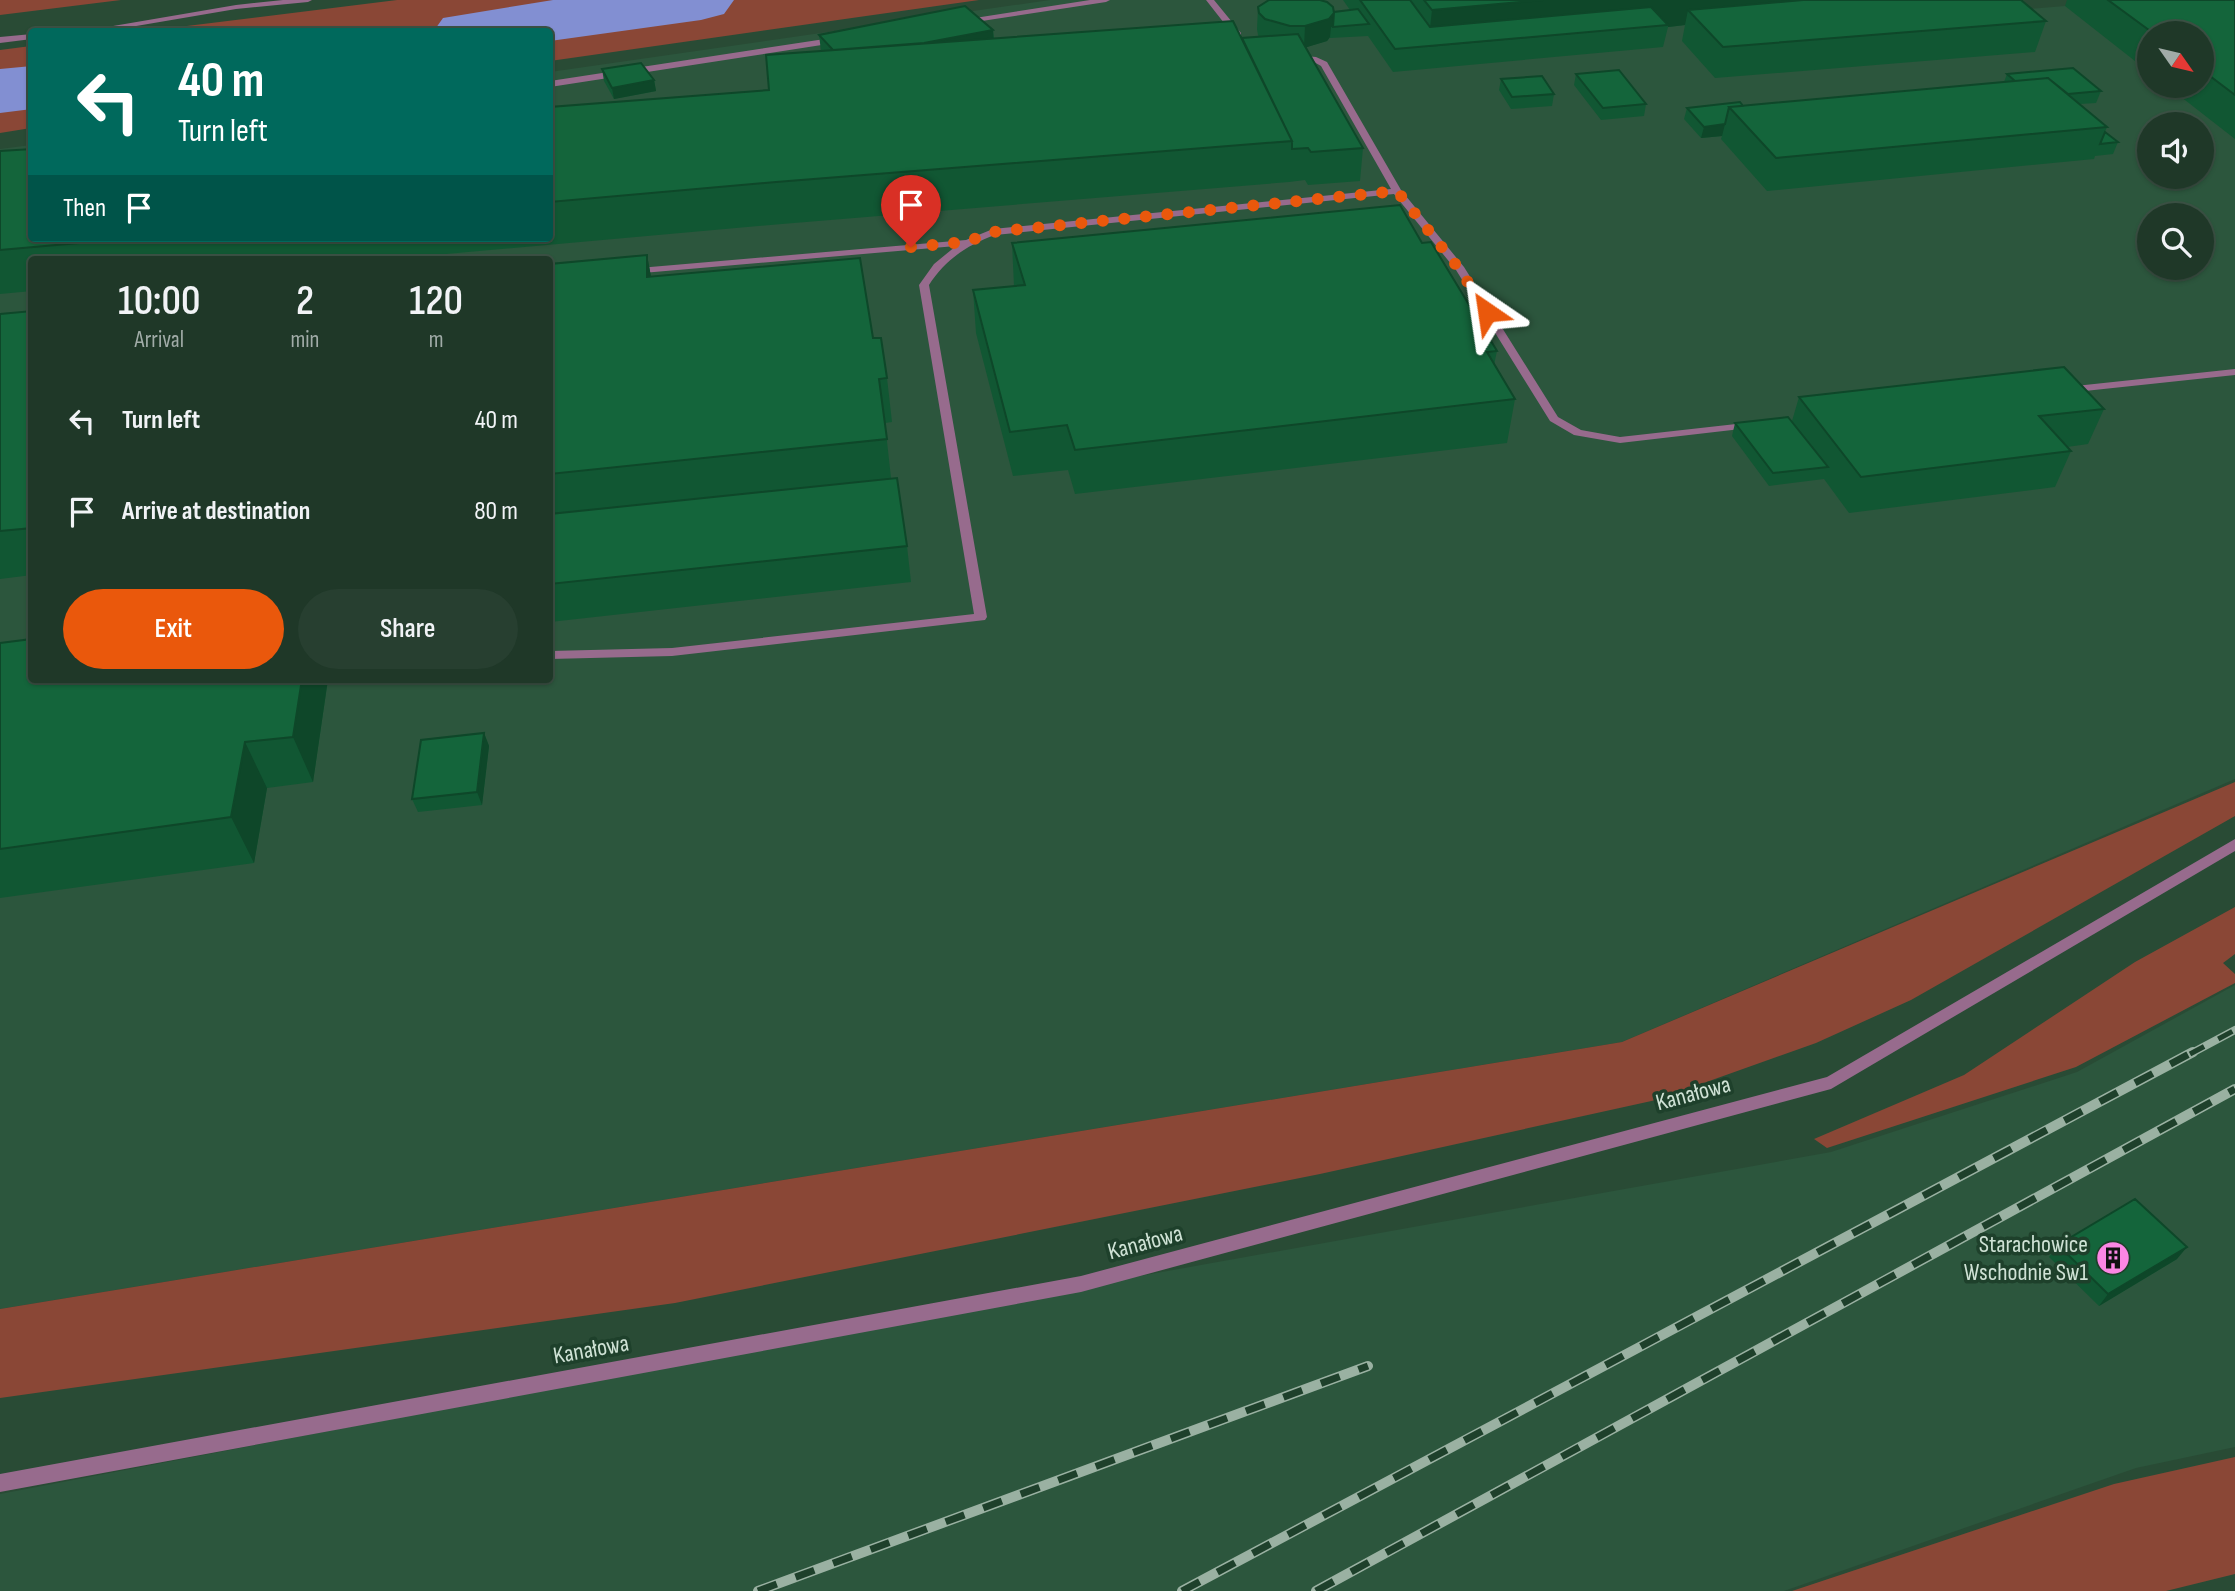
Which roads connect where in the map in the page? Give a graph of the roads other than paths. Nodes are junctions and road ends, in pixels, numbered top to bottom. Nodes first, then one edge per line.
1 (308, 0) edge
2 (1106, 0) edge
3 (1210, 0) edge
4 (957, 22) edge
5 (107, 28) edge
6 (28, 36) edge
7 (848, 39) edge
8 (0, 40) edge
9 (1242, 41) edge
10 (1278, 58) edge
11 (553, 84) edge
12 (1397, 191) junction
13 (966, 242) junction
14 (619, 272) edge
15 (2235, 372) edge
16 (2055, 391) edge
17 (1765, 424) edge
18 (553, 655) edge
19 (2235, 844) edge
20 (0, 1483) edge

1 - 5 lane
2 - 4 lane
3 - 9 lane
6 - 8 lane
7 - 11 lane
10 - 12 lane
12 - 13 lane
12 - 17 lane
13 - 14 lane
13 - 18 lane
15 - 16 lane
19 - 20 lane, Kanałowa

